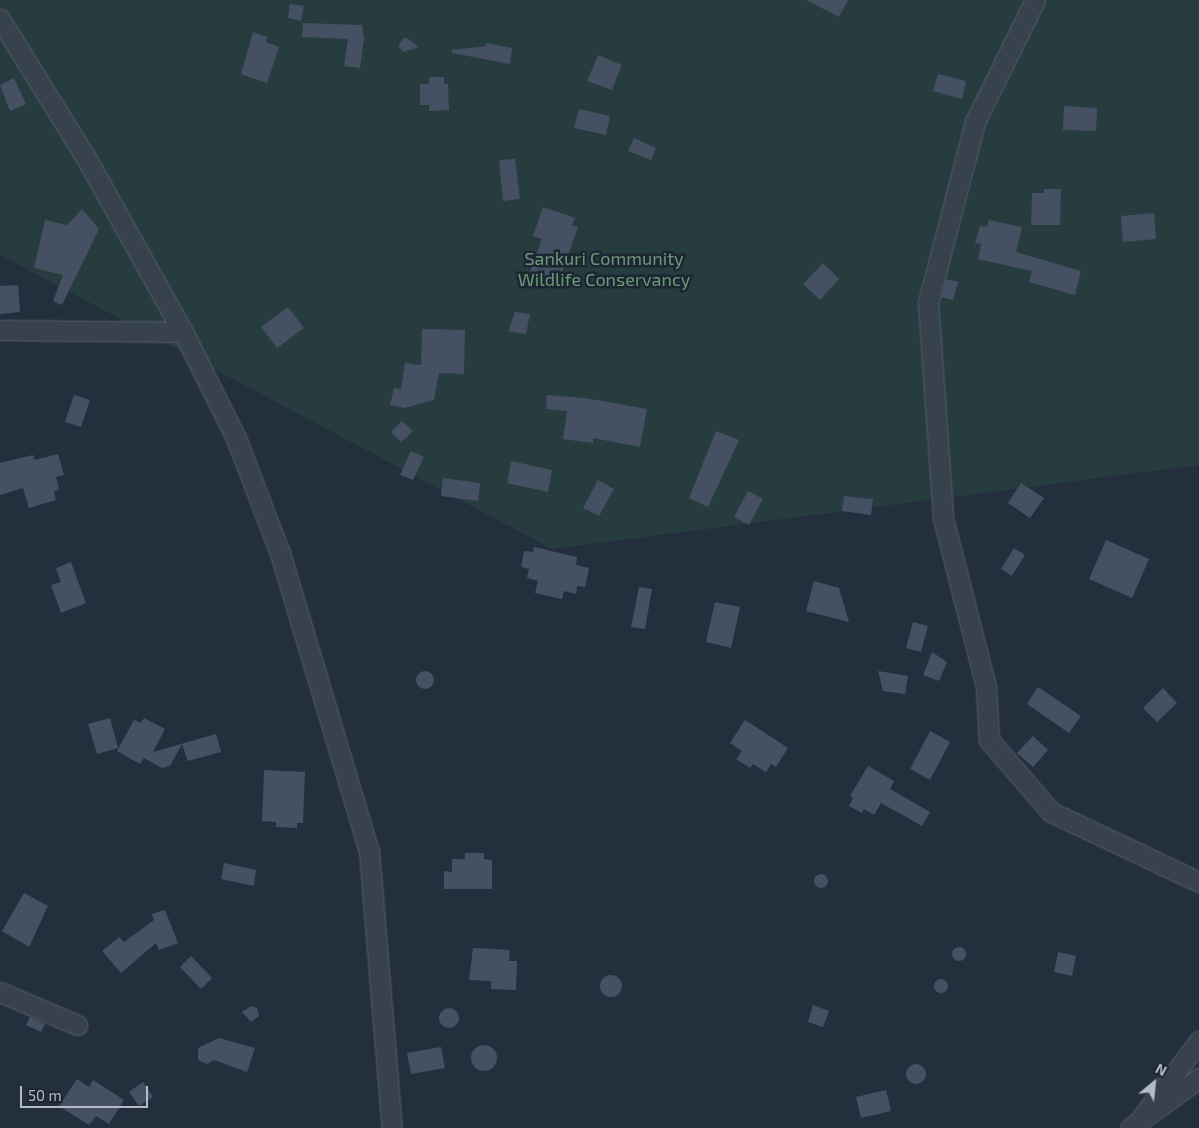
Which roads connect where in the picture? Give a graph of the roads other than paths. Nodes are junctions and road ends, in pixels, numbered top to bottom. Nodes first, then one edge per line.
1 (1035, 0) edge
2 (0, 19) edge
3 (0, 330) edge
4 (183, 332) junction
5 (1199, 882) edge
6 (0, 992) edge
7 (77, 1025) dead end
8 (1199, 1041) edge
9 (1199, 1078) edge
10 (1136, 1123) edge
11 (392, 1128) edge

1 - 5 street
2 - 4 street
3 - 4 street
4 - 11 street
6 - 7 street
8 - 10 street
9 - 10 street

